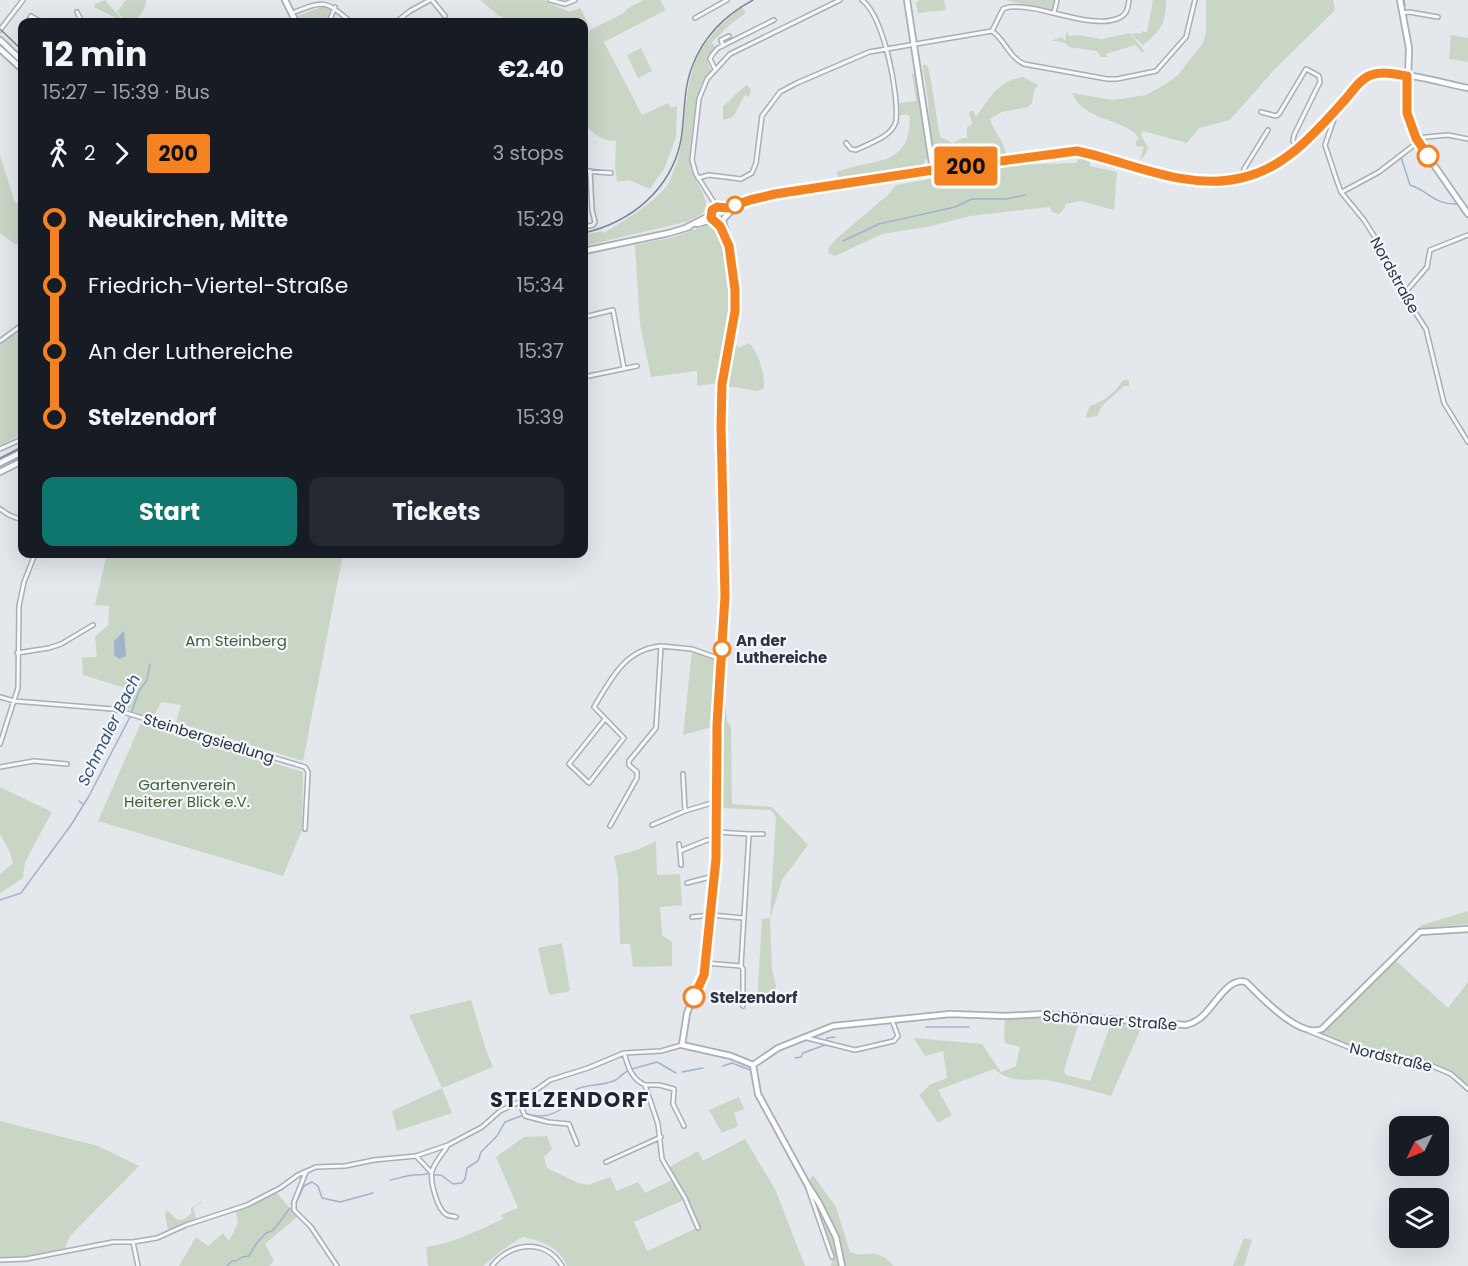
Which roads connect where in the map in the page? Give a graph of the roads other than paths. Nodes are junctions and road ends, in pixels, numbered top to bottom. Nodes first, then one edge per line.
1 (22, 0) edge
2 (285, 0) edge
3 (431, 0) edge
4 (550, 0) edge
5 (575, 0) edge
6 (727, 0) edge
7 (840, 0) edge
8 (862, 0) edge
9 (907, 0) edge
10 (1057, 0) edge
11 (1129, 0) edge
12 (1195, 0) edge
13 (1400, 0) edge
14 (335, 8) junction
15 (77, 12) dead end
16 (292, 13) junction
17 (1054, 13) junction
18 (1402, 13) junction
19 (445, 15) dead end
20 (1438, 17) dead end
21 (80, 18) edge
22 (294, 18) edge
23 (331, 18) edge
24 (346, 18) edge
25 (401, 18) edge
26 (695, 18) dead end
27 (774, 20) dead end
28 (0, 30) edge
29 (992, 31) junction
30 (729, 36) dead end
31 (0, 40) edge
32 (914, 44) junction
33 (723, 46) junction
34 (886, 49) junction
35 (0, 50) edge
36 (18, 57) edge
37 (18, 66) edge
38 (715, 69) junction
39 (1407, 76) junction
40 (1468, 88) edge
41 (1335, 111) junction
42 (1261, 112) dead end
43 (1269, 130) dead end
44 (1468, 139) edge
45 (1417, 140) junction
46 (846, 143) dead end
47 (1298, 148) junction
48 (933, 170) junction
49 (590, 171) joint
50 (611, 173) dead end
51 (698, 178) junction
52 (1242, 178) junction
53 (1341, 192) junction
54 (742, 202) junction
55 (723, 209) junction
56 (1467, 210) edge
57 (714, 215) junction
58 (725, 218) junction
59 (588, 226) edge
60 (1468, 235) edge
61 (729, 246) junction
62 (588, 250) edge
63 (1404, 294) junction
64 (588, 316) edge
65 (18, 328) edge
66 (0, 341) edge
67 (637, 366) dead end
68 (624, 368) junction
69 (588, 376) edge
70 (18, 441) edge
71 (1468, 442) edge
72 (0, 449) edge
73 (18, 454) edge
74 (0, 463) edge
75 (18, 463) edge
76 (0, 472) edge
77 (0, 509) edge
78 (18, 518) edge
79 (33, 558) edge
80 (93, 625) dead end
81 (661, 646) junction
82 (17, 653) junction
83 (722, 659) junction
84 (0, 697) edge
85 (14, 701) junction
86 (605, 719) junction
87 (0, 744) edge
88 (67, 764) dead end
89 (0, 767) edge
90 (683, 774) dead end
91 (715, 802) junction
92 (685, 811) junction
93 (652, 825) dead end
94 (610, 826) dead end
95 (305, 830) dead end
96 (716, 832) junction
97 (749, 834) junction
98 (763, 834) dead end
99 (716, 840) junction
100 (679, 844) dead end
101 (680, 851) junction
102 (681, 865) dead end
103 (714, 876) junction
104 (687, 883) dead end
105 (711, 915) junction
106 (692, 917) dead end
107 (743, 918) junction
108 (1468, 929) edge
109 (705, 963) junction
110 (741, 966) junction
111 (743, 1006) dead end
112 (892, 1020) junction
113 (1309, 1031) junction
114 (805, 1037) junction
115 (682, 1046) junction
116 (624, 1053) junction
117 (753, 1065) junction
118 (645, 1084) junction
119 (1468, 1089) edge
120 (519, 1102) junction
121 (684, 1126) dead end
122 (661, 1137) junction
123 (578, 1144) dead end
124 (448, 1145) junction
125 (416, 1156) junction
126 (606, 1162) dead end
127 (306, 1170) junction
128 (432, 1172) junction
129 (807, 1184) junction
130 (456, 1217) dead end
131 (698, 1228) dead end
132 (133, 1242) junction
133 (832, 1257) dead end
134 (0, 1260) edge
135 (138, 1266) edge
136 (337, 1266) edge
137 (492, 1266) edge
138 (562, 1266) edge
139 (842, 1266) edge

1 - 28 street
2 - 16 main road
3 - 19 street
3 - 25 street
4 - 5 street
6 - 26 street
7 - 38 street
8 - 34 street
9 - 32 main road
10 - 17 street
11 - 17 street
12 - 29 street
13 - 18 main road
14 - 16 street
14 - 23 street
14 - 24 street
15 - 21 street
16 - 22 main road
17 - 29 street
18 - 20 street
18 - 39 main road
27 - 33 street
29 - 32 street
30 - 33 street
31 - 36 main road
32 - 34 street
32 - 48 main road
33 - 38 street
34 - 46 street
34 - 51 street
35 - 37 main road
38 - 51 street
39 - 40 main road
39 - 41 main road
39 - 45 main road
41 - 47 main road
41 - 53 street, Nordstraße
42 - 47 street
43 - 52 street
44 - 45 street
45 - 53 street
45 - 56 main road
47 - 52 main road
48 - 52 main road
48 - 54 main road
49 - 50 street
49 - 59 street
51 - 57 street
53 - 63 street, Nordstraße
54 - 55 main road
54 - 58 main road
55 - 57 main road
55 - 58 main road
57 - 58 main road
57 - 61 main road
57 - 62 main road
58 - 61 main road
60 - 63 street
61 - 83 main road
63 - 71 street, Nordstraße
64 - 68 street
65 - 66 street
67 - 68 street
68 - 69 street
70 - 72 street
73 - 74 main road
75 - 76 main road
77 - 78 street
79 - 82 street
80 - 82 street
81 - 83 street
81 - 86 street
81 - 94 street
82 - 85 street
83 - 91 main road
84 - 85 street, Steinbergsiedlung
85 - 87 street
85 - 95 street, Steinbergsiedlung
86 - 86 street
88 - 89 street
90 - 92 street
91 - 92 street
91 - 96 main road
92 - 93 street
96 - 97 street
96 - 99 main road
97 - 98 street
97 - 107 street
99 - 101 street
99 - 103 main road
100 - 101 street
101 - 102 street
103 - 104 street
103 - 105 main road
105 - 106 street
105 - 107 street
105 - 109 main road
107 - 110 street
108 - 113 main road
109 - 110 street
109 - 115 main road
110 - 111 street
112 - 113 main road, Schönauer Straße
112 - 114 main road
112 - 114 street
113 - 119 street, Nordstraße
114 - 117 main road
115 - 116 street
115 - 117 main road
116 - 118 street
116 - 120 street
117 - 129 main road
118 - 121 street
118 - 122 street
120 - 123 street
120 - 124 street
122 - 126 street
122 - 131 street
124 - 125 street
124 - 128 street
125 - 127 street
125 - 128 street
127 - 132 street
127 - 136 street
128 - 130 street
129 - 133 street
129 - 139 main road
132 - 134 street
132 - 135 street
137 - 138 street

